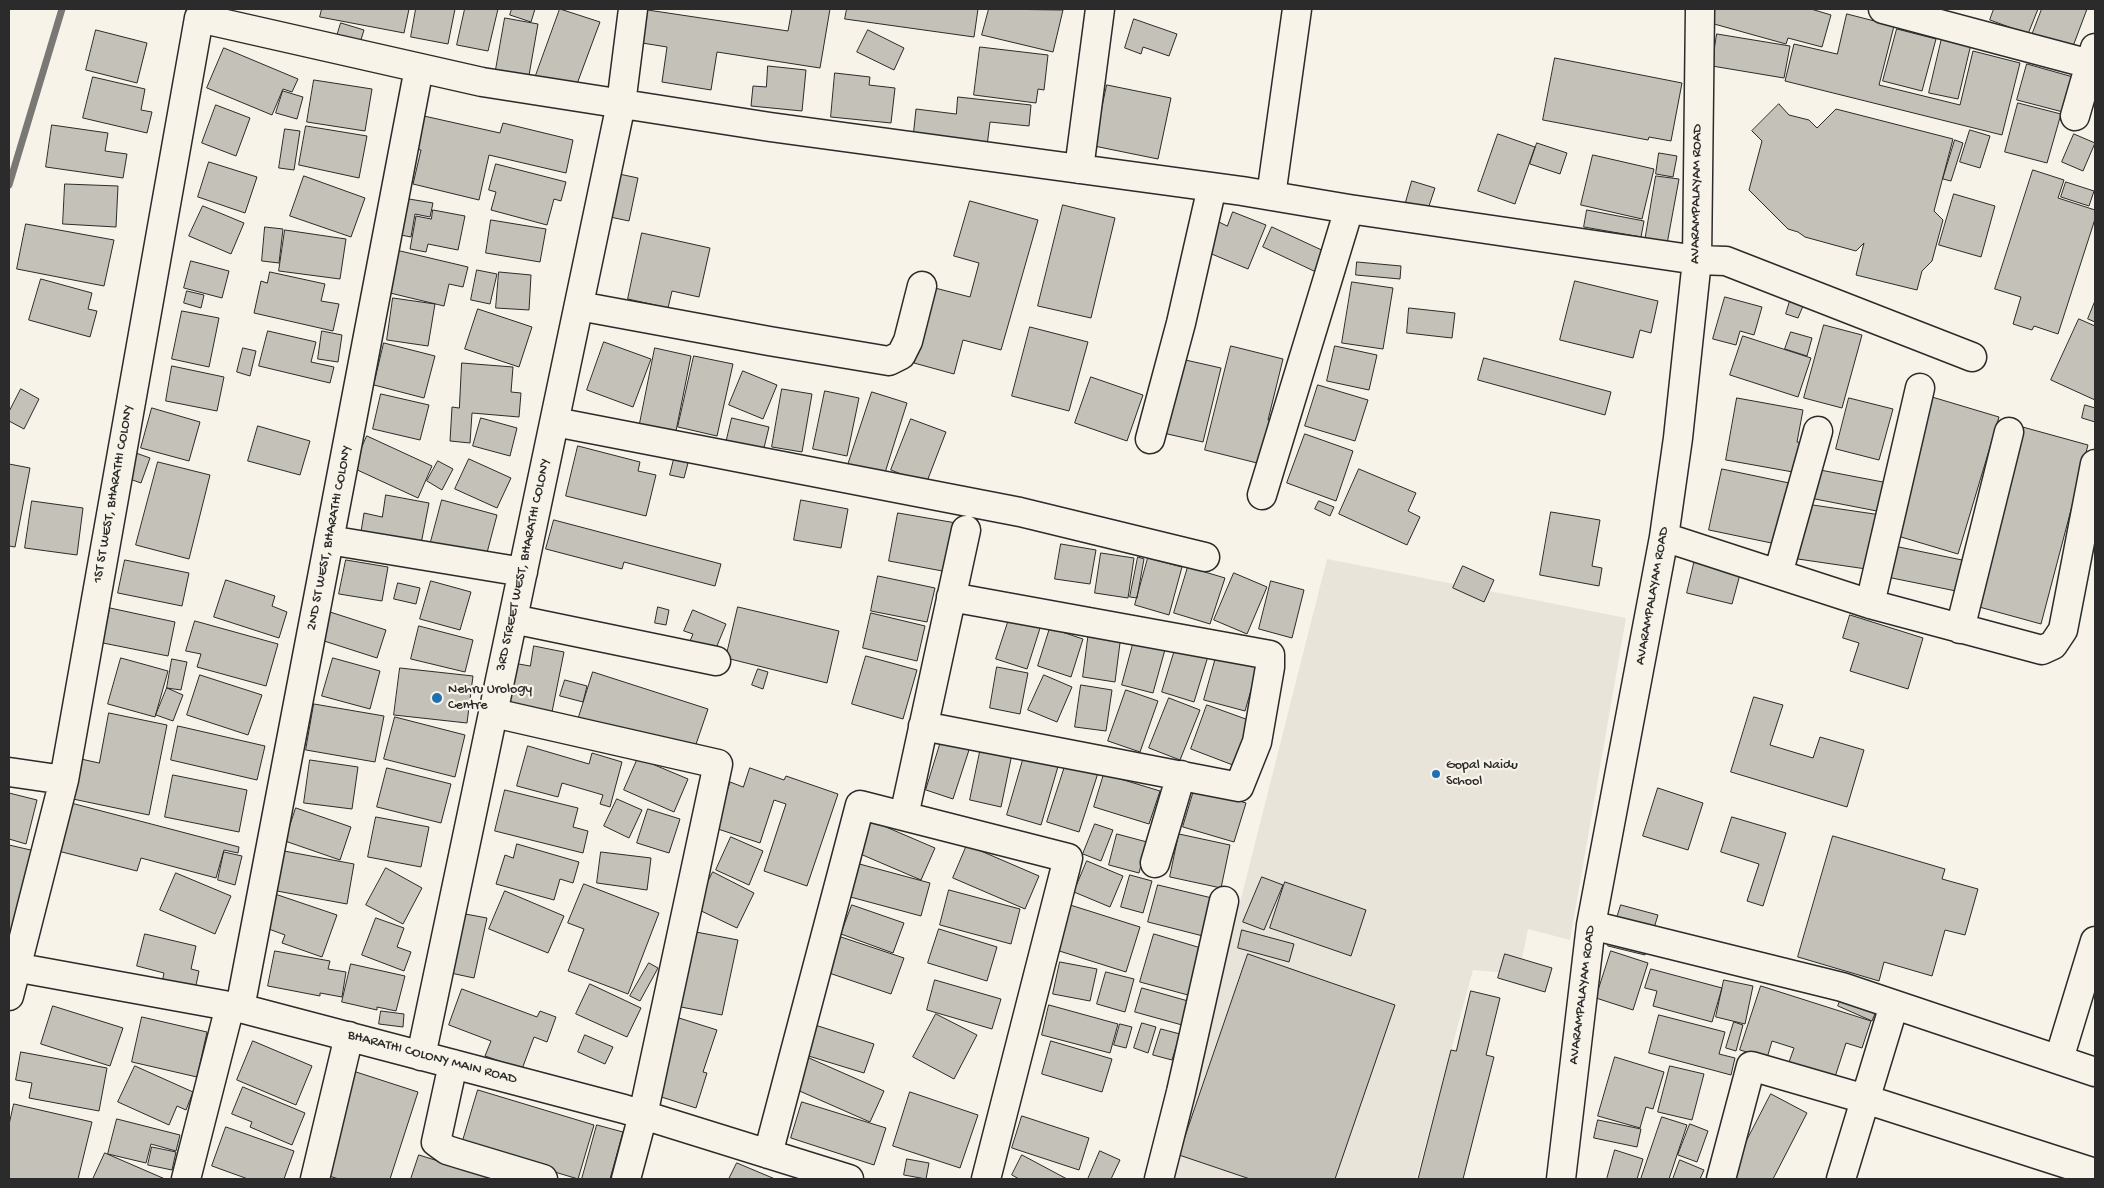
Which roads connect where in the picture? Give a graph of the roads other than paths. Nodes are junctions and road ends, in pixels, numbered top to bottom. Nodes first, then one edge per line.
1 (633, 9) edge
2 (1100, 9) edge
3 (1297, 9) edge
4 (1700, 9) edge
5 (1883, 9) edge
6 (2093, 56) edge
7 (420, 68) junction
8 (622, 104) junction
9 (2075, 116) dead end
10 (1078, 169) junction
11 (1212, 186) junction
12 (1271, 196) junction
13 (1349, 209) junction
14 (1697, 260) junction
15 (922, 286) dead end
16 (579, 306) junction
17 (1972, 357) dead end
18 (1920, 388) dead end
19 (555, 422) junction
20 (1818, 431) dead end
21 (2009, 432) dead end
22 (1150, 439) dead end
23 (2095, 464) edge
24 (1262, 494) dead end
25 (966, 530) dead end
26 (1664, 537) junction
27 (329, 540) junction
28 (1205, 557) dead end
29 (523, 572) junction
30 (1778, 574) junction
31 (951, 597) junction
32 (1870, 604) junction
33 (513, 619) junction
34 (1960, 629) junction
35 (716, 661) dead end
36 (494, 713) junction
37 (923, 726) junction
38 (9, 772) edge
39 (1181, 776) junction
40 (64, 780) junction
41 (904, 816) junction
42 (1155, 863) dead end
43 (1224, 901) dead end
44 (1591, 925) junction
45 (2095, 941) edge
46 (12, 966) edge
47 (9, 996) edge
48 (1894, 1005) junction
49 (235, 1007) junction
50 (349, 1036) junction
51 (421, 1056) junction
52 (2059, 1060) junction
53 (454, 1064) junction
54 (2095, 1072) edge
55 (1865, 1100) junction
56 (643, 1114) junction
57 (768, 1154) junction
58 (2095, 1172) edge
59 (831, 1177) edge
60 (186, 1179) edge
61 (315, 1179) edge
62 (543, 1179) edge
63 (626, 1179) edge
64 (986, 1179) edge
65 (1159, 1179) edge
66 (1561, 1179) edge
67 (1721, 1179) edge
68 (1841, 1179) edge

1 - 8 street, 3RD STREET WEST, BHARATHI COLONY
2 - 10 street
3 - 12 street
4 - 14 street, AVARAMPALAYAM ROAD
5 - 6 street
6 - 9 street
7 - 8 street
7 - 27 street, 2ND ST WEST, BHARATHI COLONY
7 - 40 street, 1ST ST WEST, BHARATHI COLONY
8 - 10 street
8 - 16 street, 3RD STREET WEST, BHARATHI COLONY
10 - 11 street
11 - 12 street
11 - 22 street
12 - 13 street
13 - 14 street
13 - 24 street
14 - 17 street
14 - 26 street, AVARAMPALAYAM ROAD
15 - 16 street
16 - 19 street, 3RD STREET WEST, BHARATHI COLONY
18 - 32 street
19 - 28 street
19 - 29 street, 3RD STREET WEST, BHARATHI COLONY
20 - 30 street
21 - 34 street
23 - 34 street
25 - 31 street
26 - 30 street
26 - 44 street, AVARAMPALAYAM ROAD
27 - 29 street
27 - 49 street, 2ND ST WEST, BHARATHI COLONY
29 - 33 street, 3RD STREET WEST, BHARATHI COLONY
30 - 32 street
31 - 37 street
31 - 39 street
32 - 34 street
33 - 35 street
33 - 36 street, 3RD STREET WEST, BHARATHI COLONY
36 - 51 street, 3RD STREET WEST, BHARATHI COLONY
36 - 56 street
37 - 39 street
37 - 41 street
38 - 40 street
39 - 42 street
40 - 46 street, 1ST ST WEST, BHARATHI COLONY
41 - 57 street
41 - 64 street
43 - 65 street
44 - 48 street
44 - 66 street, AVARAMPALAYAM ROAD
45 - 52 street
46 - 47 street, 1ST ST WEST, BHARATHI COLONY
46 - 49 street, BHARATHI COLONY MAIN ROAD
48 - 52 street
48 - 55 street
49 - 50 street, BHARATHI COLONY MAIN ROAD
49 - 60 street, 2ND ST WEST, BHARATHI COLONY
50 - 51 street, BHARATHI COLONY MAIN ROAD
50 - 61 street
51 - 53 street, BHARATHI COLONY MAIN ROAD
52 - 54 street
53 - 56 street, BHARATHI COLONY MAIN ROAD
53 - 62 street
55 - 58 street
55 - 67 street
55 - 68 street
56 - 57 street, BHARATHI COLONY MAIN ROAD
56 - 63 street
57 - 59 street, BHARATHI COLONY MAIN ROAD

